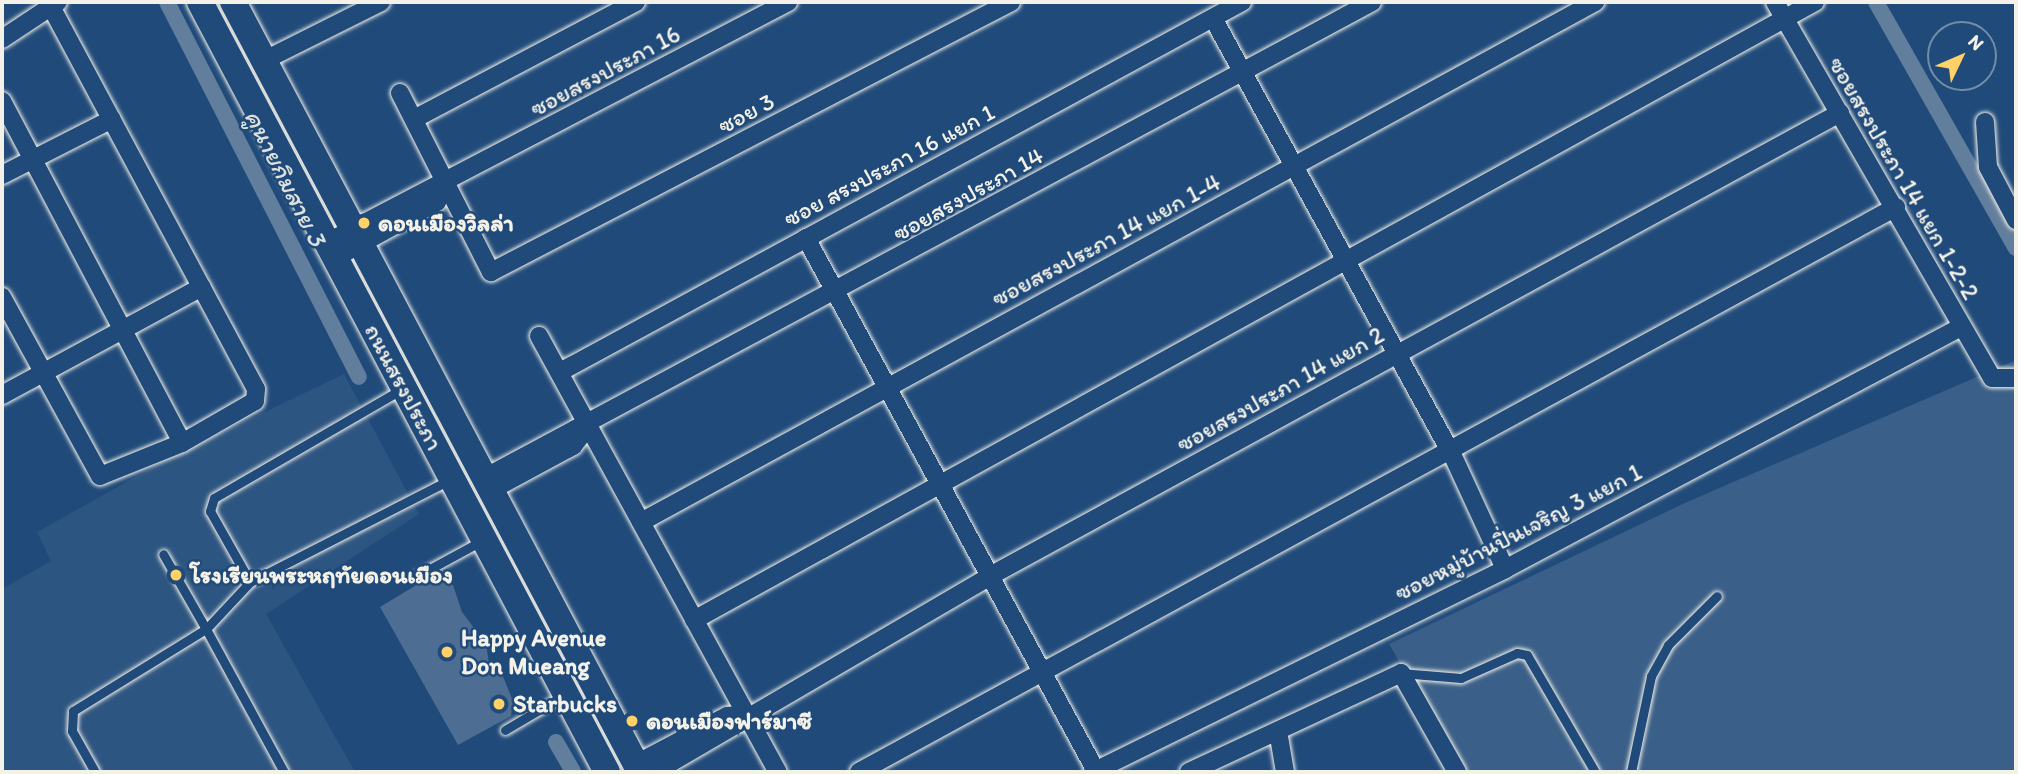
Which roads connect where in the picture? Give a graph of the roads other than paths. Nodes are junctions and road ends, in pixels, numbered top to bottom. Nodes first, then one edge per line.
1 (200, 2) edge
2 (233, 2) edge
3 (381, 2) edge
4 (636, 2) edge
5 (788, 2) edge
6 (1011, 2) edge
7 (1242, 2) edge
8 (1372, 2) edge
9 (1595, 2) edge
10 (1775, 2) edge
11 (1815, 2) edge
12 (55, 4) edge
13 (1213, 18) junction
14 (1784, 19) junction
15 (2, 39) edge
16 (263, 61) junction
17 (1243, 72) junction
18 (400, 93) dead end
19 (2, 101) edge
20 (1840, 113) junction
21 (112, 119) junction
22 (414, 119) junction
23 (1985, 122) dead end
24 (32, 159) junction
25 (1294, 166) junction
26 (2, 175) edge
27 (445, 185) junction
28 (1896, 207) junction
29 (2016, 220) edge
30 (359, 234) junction
31 (806, 238) junction
32 (331, 250) junction
33 (1345, 260) junction
34 (202, 287) junction
35 (835, 295) junction
36 (2, 297) edge
37 (1961, 327) junction
38 (121, 328) junction
39 (539, 336) dead end
40 (1397, 353) junction
41 (41, 371) junction
42 (559, 372) junction
43 (2016, 378) edge
44 (887, 386) junction
45 (395, 394) junction
46 (2, 395) edge
47 (587, 428) junction
48 (182, 443) junction
49 (1451, 452) junction
50 (452, 478) junction
51 (491, 482) junction
52 (940, 484) junction
53 (641, 522) junction
54 (485, 539) junction
55 (163, 554) dead end
56 (1505, 569) junction
57 (417, 576) dead end
58 (990, 576) junction
59 (250, 582) junction
60 (1717, 596) dead end
61 (694, 620) junction
62 (206, 629) junction
63 (1044, 672) junction
64 (1401, 673) junction
65 (566, 694) junction
66 (748, 714) junction
67 (505, 730) dead end
68 (1278, 731) junction
69 (644, 769) edge
70 (1094, 771) edge
71 (95, 772) edge
72 (284, 772) edge
73 (607, 772) edge
74 (778, 772) edge
75 (859, 772) edge
76 (1189, 772) edge
77 (1285, 772) edge
78 (1457, 772) edge
79 (1595, 772) edge
80 (1631, 772) edge

1 - 32 main road, ถนนสรงประภา
2 - 16 main road, ถนนสรงประภา
3 - 16 street
4 - 22 street
5 - 27 street, ซอยสรงประภา 16
6 - 27 street, ซอย 3
7 - 13 street, ซอย สรงประภา 16 แยก 1
8 - 17 street, ซอยสรงประภา 14
9 - 25 street, ซอยสรงประภา 14 แยก 1-4
10 - 14 street, ซอยสรงประภา 14 แยก 1-2-2
11 - 14 street
12 - 15 street
12 - 21 street
13 - 17 street
13 - 31 street, ซอย สรงประภา 16 แยก 1
14 - 20 street, ซอยสรงประภา 14 แยก 1-2-2
14 - 33 street
16 - 30 main road, ถนนสรงประภา
17 - 25 street
17 - 35 street, ซอยสรงประภา 14
18 - 22 street
19 - 24 street
20 - 28 street, ซอยสรงประภา 14 แยก 1-2-2
20 - 40 street, ซอยสรงประภา 14 แยก 2
21 - 24 street
21 - 34 street
22 - 27 street
23 - 29 street
24 - 26 street
24 - 38 street
25 - 33 street
25 - 44 street, ซอยสรงประภา 14 แยก 1-4
27 - 30 street, ซอยสรงประภา 16
28 - 37 street, ซอยสรงประภา 14 แยก 1-2-2
28 - 49 street
30 - 32 street, ซอยสรงประภา 16
30 - 51 main road, ถนนสรงประภา
31 - 35 street
31 - 42 street, ซอย สรงประภา 16 แยก 1
32 - 45 main road, ถนนสรงประภา
33 - 40 street
33 - 52 street
34 - 38 street
34 - 48 street
35 - 44 street
35 - 47 street, ซอยสรงประภา 14
36 - 41 street
37 - 43 street, ซอยสรงประภา 14 แยก 1-2-2
37 - 56 street, ซอยหมู่บ้านปิ่นเจริญ 3 แยก 1
38 - 41 street
38 - 48 street
39 - 42 street
40 - 49 street
40 - 58 street, ซอยสรงประภา 14 แยก 2
41 - 46 street
41 - 48 street
42 - 47 street
44 - 52 street
44 - 53 street, ซอยสรงประภา 14 แยก 1-4
45 - 50 main road, ถนนสรงประภา
45 - 59 lane
47 - 51 street, ซอยสรงประภา 14
47 - 53 street
49 - 56 street
49 - 63 street
50 - 54 main road, ถนนสรงประภา
50 - 59 lane
51 - 69 main road, ถนนสรงประภา
52 - 58 street
52 - 61 street
53 - 61 street
54 - 57 lane
54 - 65 main road, ถนนสรงประภา
55 - 62 lane
56 - 70 street, ซอยหมู่บ้านปิ่นเจริญ 3 แยก 1
58 - 63 street
58 - 66 street, ซอยสรงประภา 14 แยก 2
59 - 62 lane
60 - 80 lane
61 - 66 street
62 - 71 lane
62 - 72 lane
63 - 70 street
63 - 75 street
64 - 68 street
64 - 78 street
64 - 79 lane
65 - 67 lane
65 - 73 main road, ถนนสรงประภา
66 - 69 street, ซอยสรงประภา 14 แยก 2
66 - 74 street
68 - 76 street
68 - 77 street

